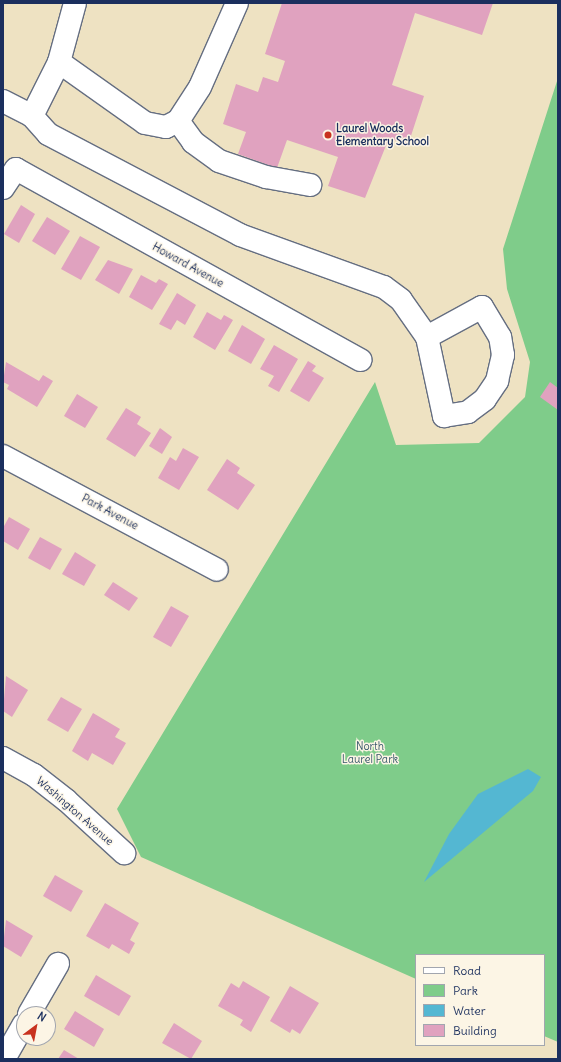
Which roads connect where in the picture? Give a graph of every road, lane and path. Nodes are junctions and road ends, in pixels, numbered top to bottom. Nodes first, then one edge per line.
1 (75, 3) edge
2 (237, 3) edge
3 (59, 62) junction
4 (3, 101) edge
5 (32, 116) junction
6 (178, 122) junction
7 (310, 185) dead end
8 (3, 188) edge
9 (427, 337) junction
10 (361, 360) dead end
11 (3, 456) edge
12 (217, 570) dead end
13 (3, 758) edge
14 (124, 854) dead end
15 (58, 964) dead end
16 (34, 1006) edge
17 (16, 1038) edge
18 (4, 1059) edge

1 - 3 street
2 - 6 street
3 - 5 street
3 - 6 street
4 - 5 street
5 - 9 street
6 - 7 street
8 - 10 street, Howard Avenue
9 - 9 street
11 - 12 street, Park Avenue
13 - 14 street, Washington Avenue
15 - 16 street
17 - 18 street

